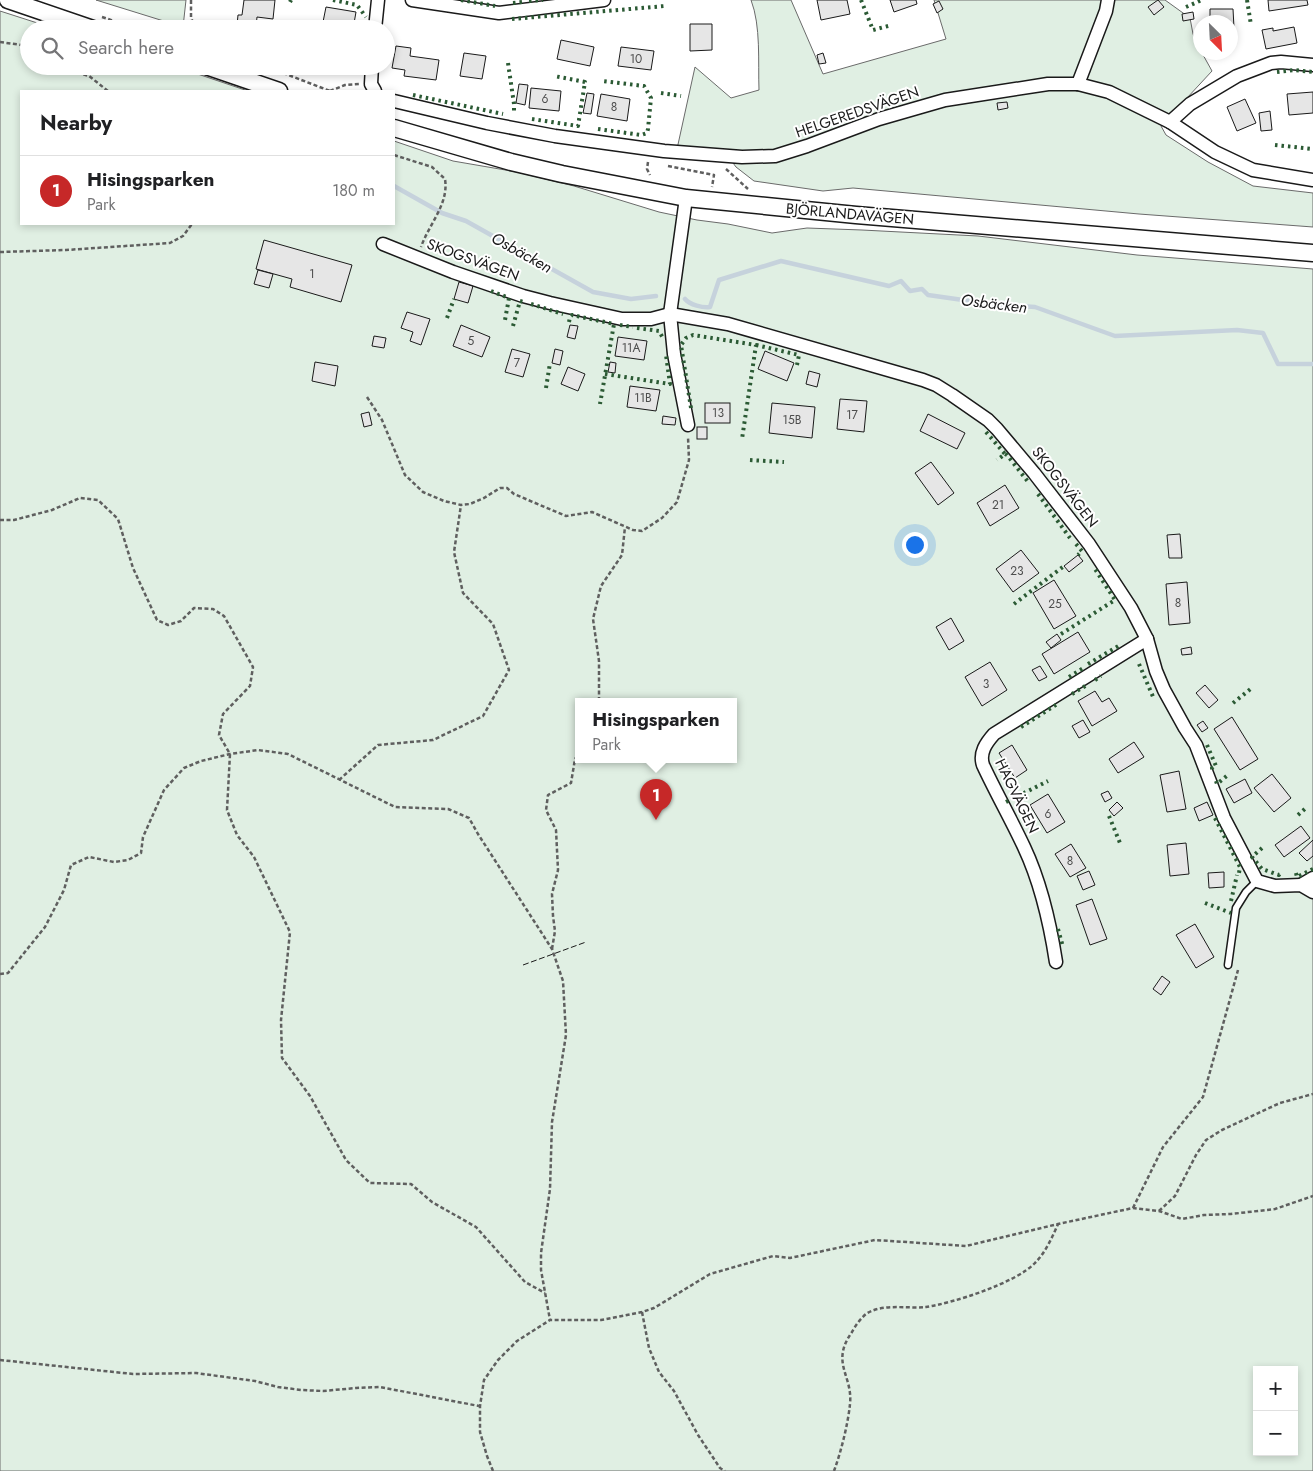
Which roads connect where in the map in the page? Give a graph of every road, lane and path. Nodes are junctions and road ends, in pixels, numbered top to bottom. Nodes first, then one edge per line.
1 (8, 0) edge
2 (191, 0) edge
3 (378, 0) edge
4 (412, 0) edge
5 (604, 0) edge
6 (1108, 0) edge
7 (67, 20) edge
8 (192, 20) edge
9 (376, 20) edge
10 (0, 42) edge
11 (20, 45) edge
12 (1313, 64) edge
13 (86, 75) edge
14 (232, 75) edge
15 (286, 75) edge
16 (1078, 84) junction
17 (373, 87) edge
18 (107, 90) edge
19 (276, 90) edge
20 (327, 90) edge
21 (332, 90) edge
22 (395, 101) edge
23 (1170, 122) junction
24 (395, 128) edge
25 (664, 151) junction
26 (707, 154) junction
27 (395, 155) edge
28 (641, 175) dead end
29 (650, 176) dead end
30 (1313, 180) edge
31 (704, 186) dead end
32 (740, 190) dead end
33 (686, 198) junction
34 (191, 225) edge
35 (383, 244) dead end
36 (0, 252) edge
37 (1313, 253) edge
38 (417, 257) junction
39 (670, 314) junction
40 (367, 397) dead end
41 (688, 425) joint
42 (461, 505) junction
43 (0, 520) edge
44 (625, 527) junction
45 (1147, 638) junction
46 (599, 698) edge
47 (230, 754) junction
48 (575, 760) edge
49 (338, 780) junction
50 (1313, 878) edge
51 (1257, 881) junction
52 (1301, 885) junction
53 (1313, 892) edge
54 (552, 949) junction
55 (1056, 962) dead end
56 (1240, 962) dead end
57 (1228, 965) dead end
58 (0, 974) edge
59 (1313, 1094) edge
60 (1313, 1196) edge
61 (1133, 1208) junction
62 (1159, 1211) junction
63 (1058, 1224) junction
64 (545, 1293) junction
65 (642, 1312) junction
66 (550, 1320) junction
67 (0, 1360) edge
68 (480, 1406) junction
69 (493, 1471) edge
70 (724, 1471) edge
71 (834, 1471) edge

1 - 7 street
2 - 8 path
3 - 9 street
4 - 5 street
6 - 16 street
10 - 11 path
12 - 23 street
13 - 18 path
14 - 19 street
15 - 20 path
16 - 23 street, HELGEREDSVÄGEN
16 - 26 street, HELGEREDSVÄGEN
17 - 21 path
22 - 25 street, HELGEREDSVÄGEN
23 - 30 street, HELGEREDSVÄGEN
24 - 33 street, BJÖRLANDAVÄGEN
25 - 26 street, HELGEREDSVÄGEN
25 - 31 path
26 - 32 path
27 - 38 path
28 - 29 path
33 - 37 street, BJÖRLANDAVÄGEN
33 - 39 street
34 - 36 path
35 - 38 street, SKOGSVÄGEN
38 - 39 street, SKOGSVÄGEN
39 - 41 street
39 - 45 street, SKOGSVÄGEN
40 - 42 path
41 - 44 path
42 - 44 path
42 - 49 path
43 - 47 path
44 - 46 path
45 - 51 street, SKOGSVÄGEN
45 - 55 street, HAGVÄGEN
47 - 49 path
47 - 58 path
47 - 64 path
48 - 54 path
49 - 54 path
50 - 52 street
51 - 52 street
51 - 57 lane
52 - 53 street
54 - 64 path
56 - 61 path
59 - 62 path
60 - 62 path
61 - 62 path
61 - 63 path
63 - 65 path
63 - 71 path
64 - 66 path
65 - 66 path
65 - 70 path
66 - 68 path
67 - 68 path
68 - 69 path

